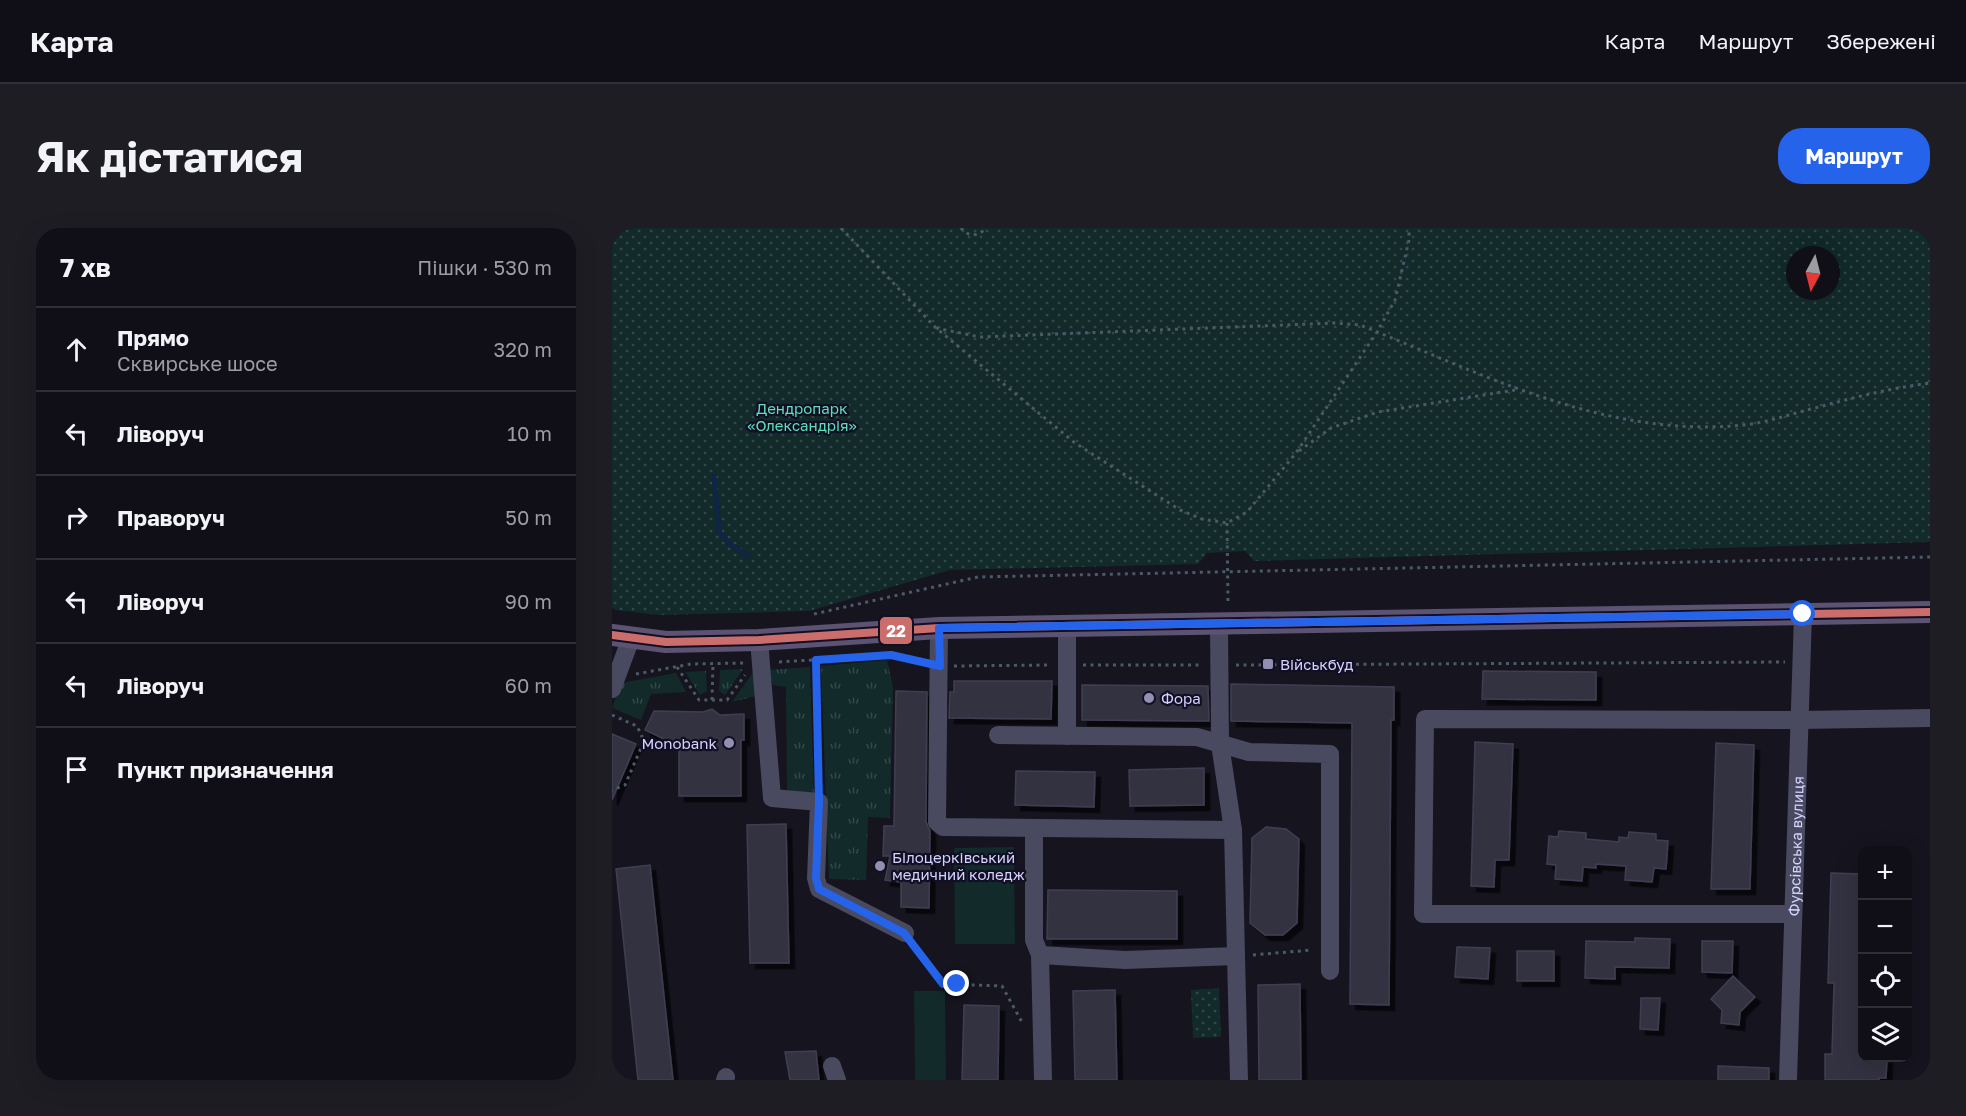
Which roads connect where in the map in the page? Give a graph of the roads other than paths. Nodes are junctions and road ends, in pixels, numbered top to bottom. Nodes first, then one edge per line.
1 (1930, 612) edge
2 (1803, 614) junction
3 (1219, 625) junction
4 (1067, 626) junction
5 (939, 628) junction
6 (621, 637) edge
7 (759, 640) junction
8 (614, 683) edge
9 (1930, 718) edge
10 (1799, 720) junction
11 (998, 735) dead end
12 (1067, 736) junction
13 (1220, 744) junction
14 (1034, 828) junction
15 (1233, 830) junction
16 (1793, 914) junction
17 (904, 933) road end
18 (1040, 955) junction
19 (1236, 956) junction
20 (1330, 971) dead end
21 (1043, 1080) edge
22 (1239, 1080) edge
23 (1788, 1080) edge

1 - 2 main road
2 - 3 main road
2 - 10 street, Фурсівська вулиця
3 - 4 main road
3 - 13 street
4 - 5 main road
4 - 12 street
5 - 7 main road
5 - 14 street
6 - 7 main road
6 - 8 street
7 - 17 street
9 - 10 street
10 - 16 street, Фурсівська вулиця
10 - 16 street
11 - 12 street
12 - 13 street
13 - 15 street
13 - 20 street
14 - 15 street
14 - 18 street
15 - 19 street
16 - 23 street, Фурсівська вулиця
18 - 19 street
18 - 21 street
19 - 22 street

